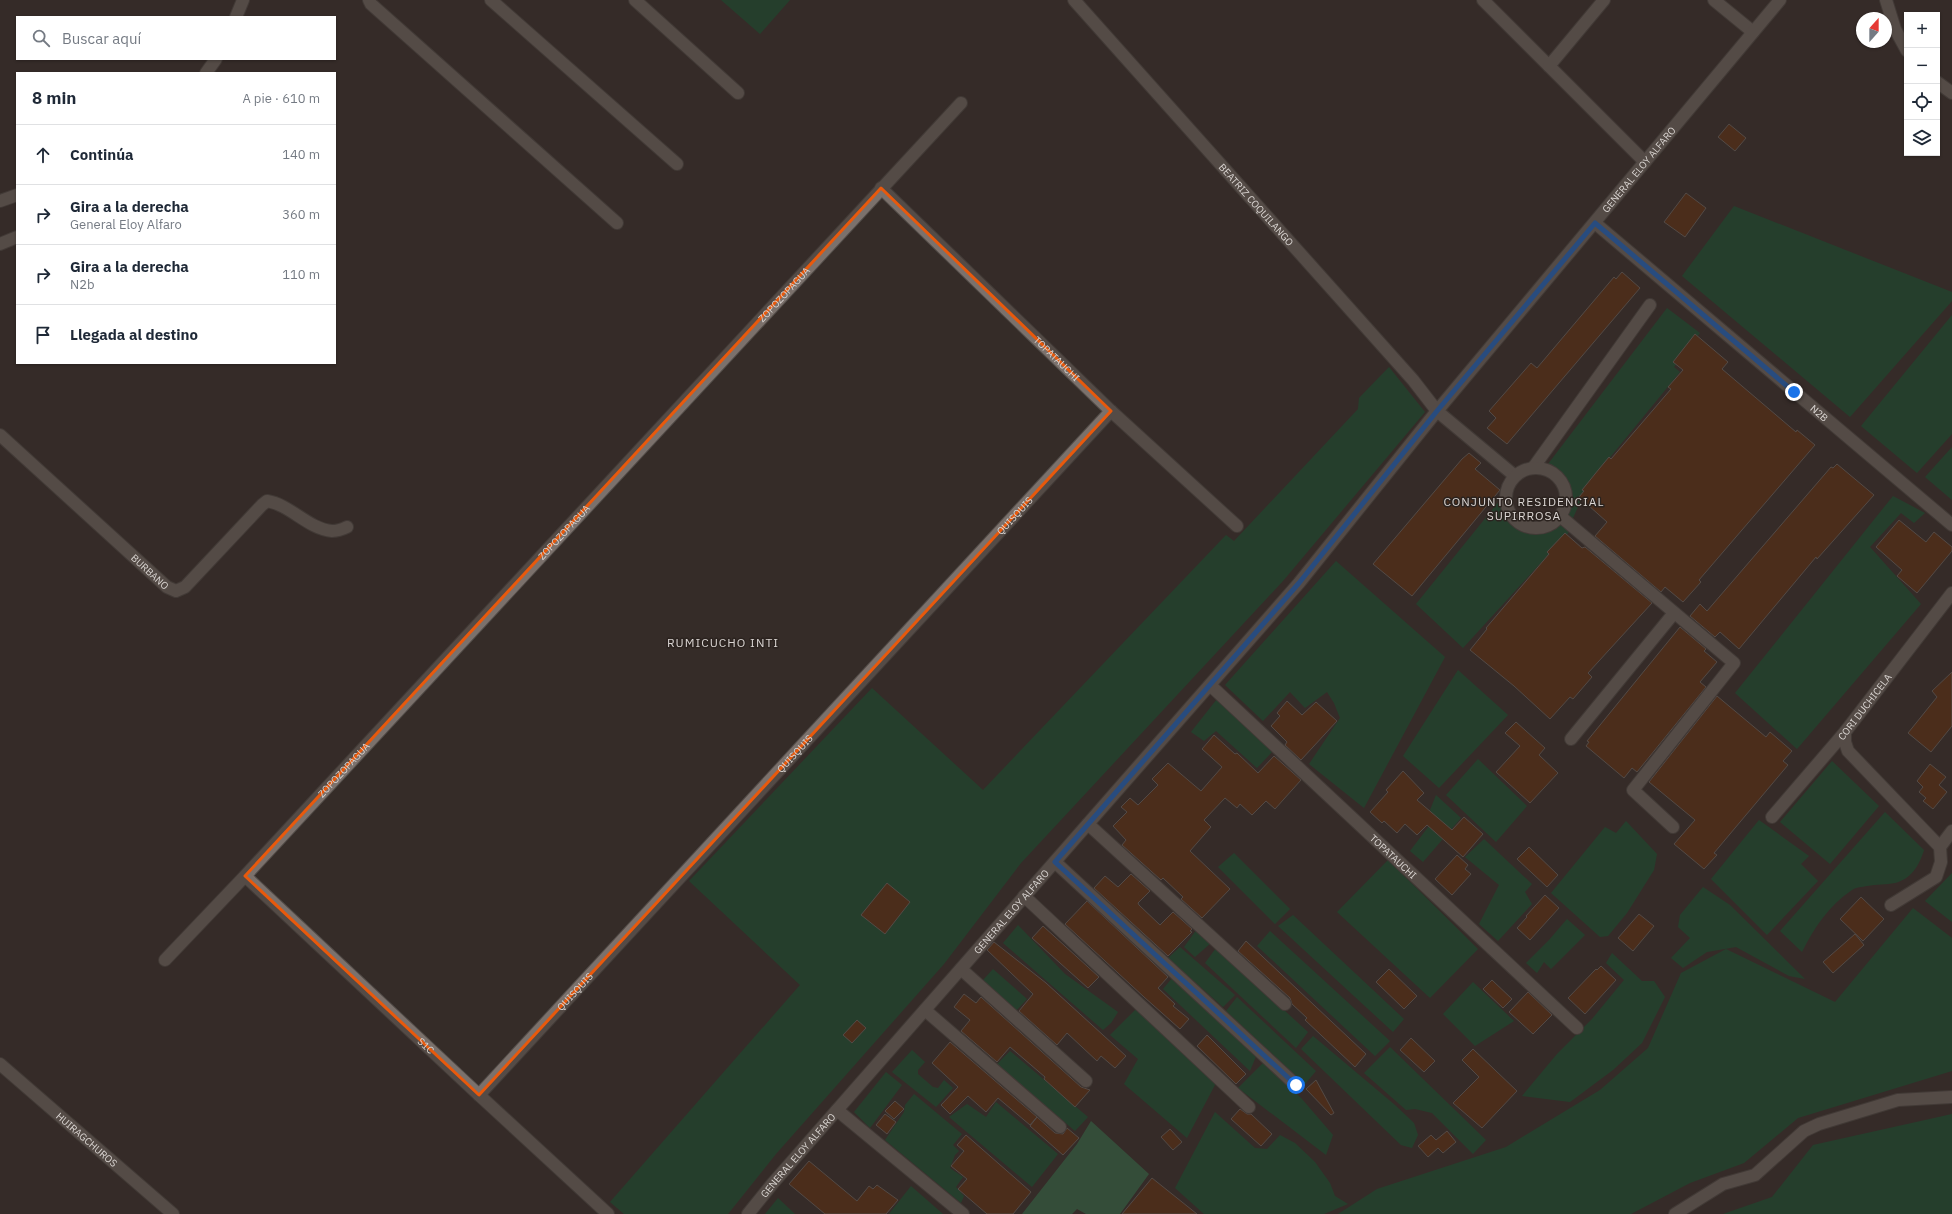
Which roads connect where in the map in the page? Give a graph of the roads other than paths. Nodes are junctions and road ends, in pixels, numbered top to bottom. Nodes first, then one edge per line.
1 (242, 0) edge
2 (369, 0) edge
3 (491, 0) edge
4 (635, 0) edge
5 (1074, 0) edge
6 (1484, 0) edge
7 (1604, 0) edge
8 (1714, 0) edge
9 (1780, 0) edge
10 (1886, 0) edge
11 (236, 16) edge
12 (1753, 32) junction
13 (1905, 48) edge
14 (215, 60) edge
15 (1550, 66) junction
16 (207, 72) edge
17 (1940, 84) edge
18 (738, 93) dead end
19 (1952, 93) edge
20 (961, 103) dead end
21 (1645, 162) junction
22 (677, 164) dead end
23 (881, 188) junction
24 (16, 195) edge
25 (0, 201) edge
26 (617, 223) dead end
27 (1595, 223) junction
28 (16, 237) edge
29 (0, 244) edge
30 (1650, 305) dead end
31 (1111, 411) junction
32 (1437, 411) junction
33 (0, 435) edge
34 (1533, 468) junction
35 (1515, 476) junction
36 (1560, 516) junction
37 (1952, 524) edge
38 (1237, 526) dead end
39 (347, 527) dead end
40 (1952, 593) edge
41 (1674, 613) junction
42 (1210, 685) junction
43 (1845, 732) junction
44 (1571, 739) dead end
45 (1772, 817) dead end
46 (1088, 824) junction
47 (1673, 827) dead end
48 (1952, 831) edge
49 (1940, 847) junction
50 (1055, 862) junction
51 (245, 876) junction
52 (1024, 896) junction
53 (1891, 905) dead end
54 (165, 960) dead end
55 (961, 969) junction
56 (1285, 1004) dead end
57 (925, 1010) junction
58 (1577, 1028) dead end
59 (0, 1064) edge
60 (1086, 1081) dead end
61 (1296, 1085) dead end
62 (479, 1095) junction
63 (1952, 1097) edge
64 (1249, 1107) dead end
65 (837, 1110) junction
66 (1060, 1127) dead end
67 (173, 1214) edge
68 (608, 1214) edge
69 (748, 1214) edge
70 (963, 1214) edge
71 (1675, 1214) edge

1 - 11 street
2 - 26 street
3 - 22 street
4 - 18 street
5 - 32 street, BEATRIZ COQUILANGO
6 - 15 street
7 - 15 street
8 - 12 street
9 - 12 street, GENERAL ELOY ALFARO
10 - 13 street
12 - 21 street, GENERAL ELOY ALFARO
14 - 16 street
15 - 21 street
17 - 19 street
20 - 23 street, ZOPOZOPAGUA
21 - 27 street, GENERAL ELOY ALFARO
23 - 31 street, TOPATAUCHI
23 - 51 street, ZOPOZOPAGUA
24 - 25 street
27 - 32 street, GENERAL ELOY ALFARO
27 - 37 street, N2B
28 - 29 street
30 - 34 street
31 - 38 street, TOPATAUCHI
31 - 62 street, QUISQUIS
32 - 35 street, BEATRIZ COQUILANGO
32 - 42 street, GENERAL ELOY ALFARO
33 - 39 street, BURBANO
34 - 35 street
34 - 36 street
35 - 36 street
36 - 41 street
40 - 43 street, CORI DUCHICELA
41 - 44 street
41 - 47 street
42 - 46 street, GENERAL ELOY ALFARO
42 - 58 street, TOPATAUCHI
43 - 45 street, CORI DUCHICELA
43 - 49 street
46 - 50 street, GENERAL ELOY ALFARO
46 - 56 street
48 - 49 street
49 - 53 street
50 - 52 street, GENERAL ELOY ALFARO
50 - 61 street
51 - 54 street, ZOPOZOPAGUA
51 - 62 street, S1C
52 - 55 street, GENERAL ELOY ALFARO
52 - 64 street
55 - 57 street, GENERAL ELOY ALFARO
55 - 60 street
57 - 65 street, GENERAL ELOY ALFARO
57 - 66 street
59 - 67 street, HUIRAGCHUROS
62 - 68 street, S1C
63 - 71 street
65 - 69 street, GENERAL ELOY ALFARO
65 - 70 street

